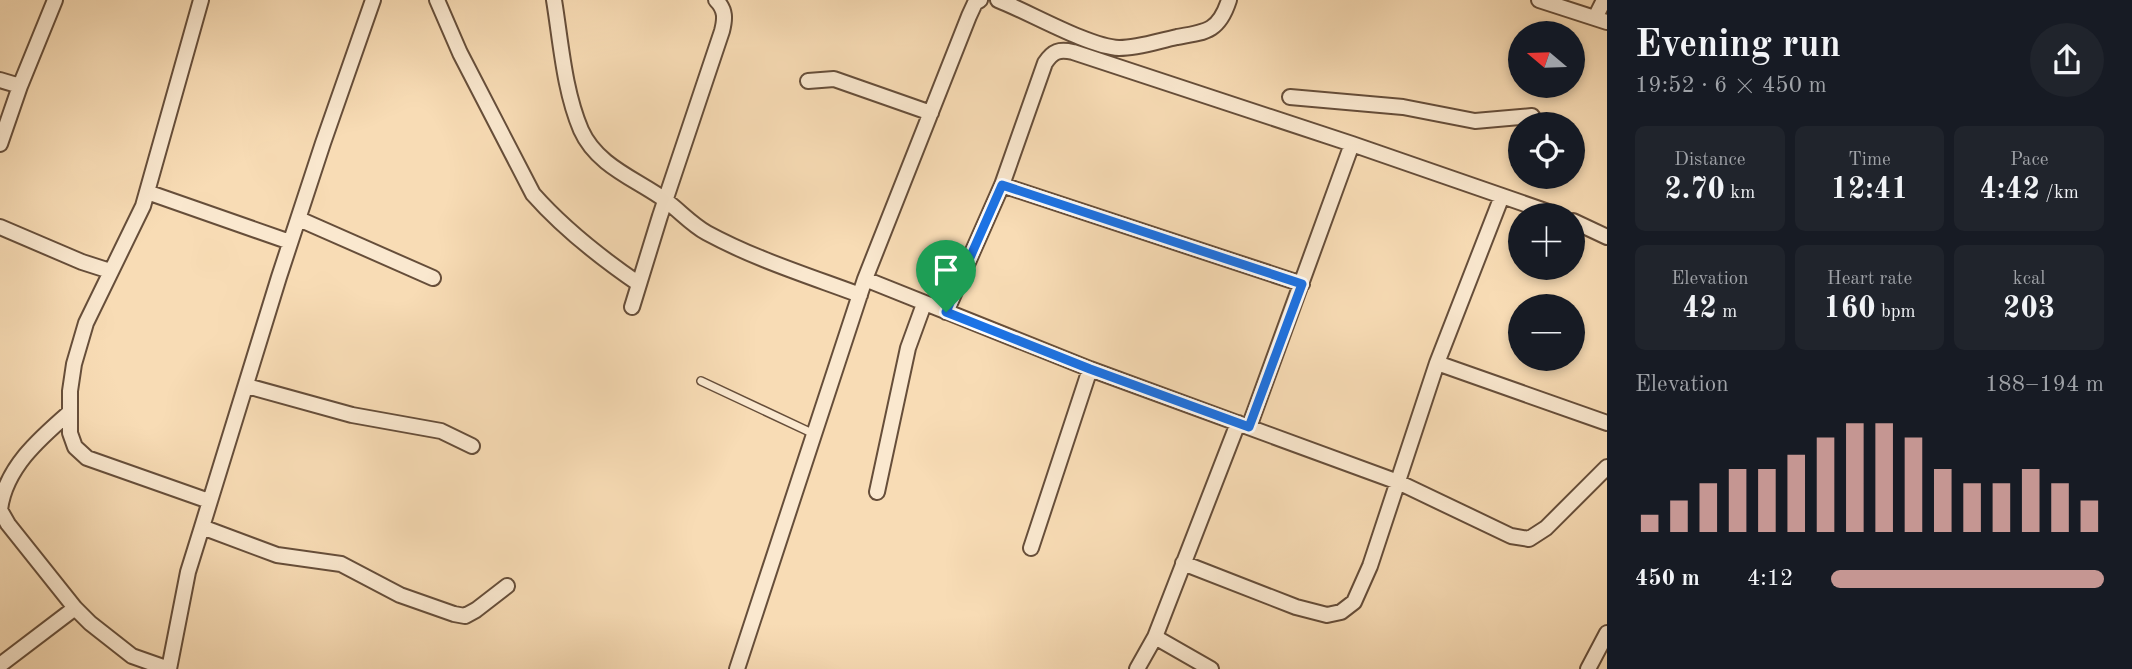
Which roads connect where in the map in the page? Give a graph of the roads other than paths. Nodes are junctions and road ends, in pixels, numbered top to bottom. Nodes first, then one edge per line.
1 (55, 0) edge
2 (201, 0) edge
3 (373, 0) edge
4 (437, 0) edge
5 (554, 0) edge
6 (716, 0) edge
7 (980, 0) edge
8 (998, 0) edge
9 (1229, 0) edge
10 (1539, 0) edge
11 (1604, 0) edge
12 (1601, 20) edge
13 (0, 79) edge
14 (808, 80) dead end
15 (20, 86) junction
16 (1290, 97) dead end
17 (931, 113) junction
18 (1508, 118) edge
19 (0, 144) edge
20 (1352, 144) junction
21 (1002, 185) junction
22 (147, 192) junction
23 (1502, 197) junction
24 (666, 201) junction
25 (1520, 203) edge
26 (299, 219) junction
27 (0, 227) edge
28 (1585, 227) edge
29 (1607, 237) edge
30 (290, 242) junction
31 (110, 271) junction
32 (433, 278) dead end
33 (865, 279) junction
34 (639, 284) junction
35 (1302, 284) junction
36 (860, 295) junction
37 (924, 304) junction
38 (632, 307) dead end
39 (946, 312) junction
40 (1437, 363) junction
41 (1090, 369) junction
42 (701, 381) dead end
43 (247, 386) junction
44 (70, 412) junction
45 (1607, 424) edge
46 (1244, 425) junction
47 (814, 435) junction
48 (472, 446) dead end
49 (1607, 467) edge
50 (1398, 482) junction
51 (877, 492) dead end
52 (209, 501) junction
53 (202, 527) junction
54 (1031, 548) dead end
55 (1183, 563) junction
56 (507, 586) dead end
57 (75, 608) junction
58 (1607, 633) edge
59 (1155, 637) junction
60 (0, 665) edge
61 (169, 669) edge
62 (737, 669) edge
63 (1137, 669) edge
64 (1211, 669) edge
65 (1588, 669) edge

1 - 15 street
2 - 22 street
3 - 26 street
4 - 34 street
5 - 24 street
6 - 24 street
7 - 17 street
8 - 9 street
10 - 12 street
11 - 12 street
13 - 15 street
14 - 17 street
15 - 19 street
16 - 18 street
17 - 33 street
20 - 21 street
20 - 23 street
20 - 35 street
21 - 35 street
21 - 39 street
22 - 30 street
22 - 31 street
23 - 25 street
23 - 40 street
24 - 34 street
24 - 36 street
26 - 30 street
26 - 32 street
27 - 31 street
28 - 29 street
30 - 43 street
31 - 44 street
33 - 36 street
33 - 37 street
34 - 38 street
35 - 46 street
36 - 47 street
37 - 39 street
37 - 51 street
39 - 41 street
40 - 45 street
40 - 50 street
41 - 46 street
41 - 54 street
42 - 47 lane
43 - 48 street
43 - 52 street
44 - 52 street
44 - 57 street
46 - 50 street
46 - 55 street
47 - 62 street
49 - 50 street
50 - 55 street
52 - 53 street
53 - 56 street
53 - 61 street
55 - 59 street
57 - 60 street
57 - 61 street
58 - 65 street
59 - 63 street
59 - 64 street

